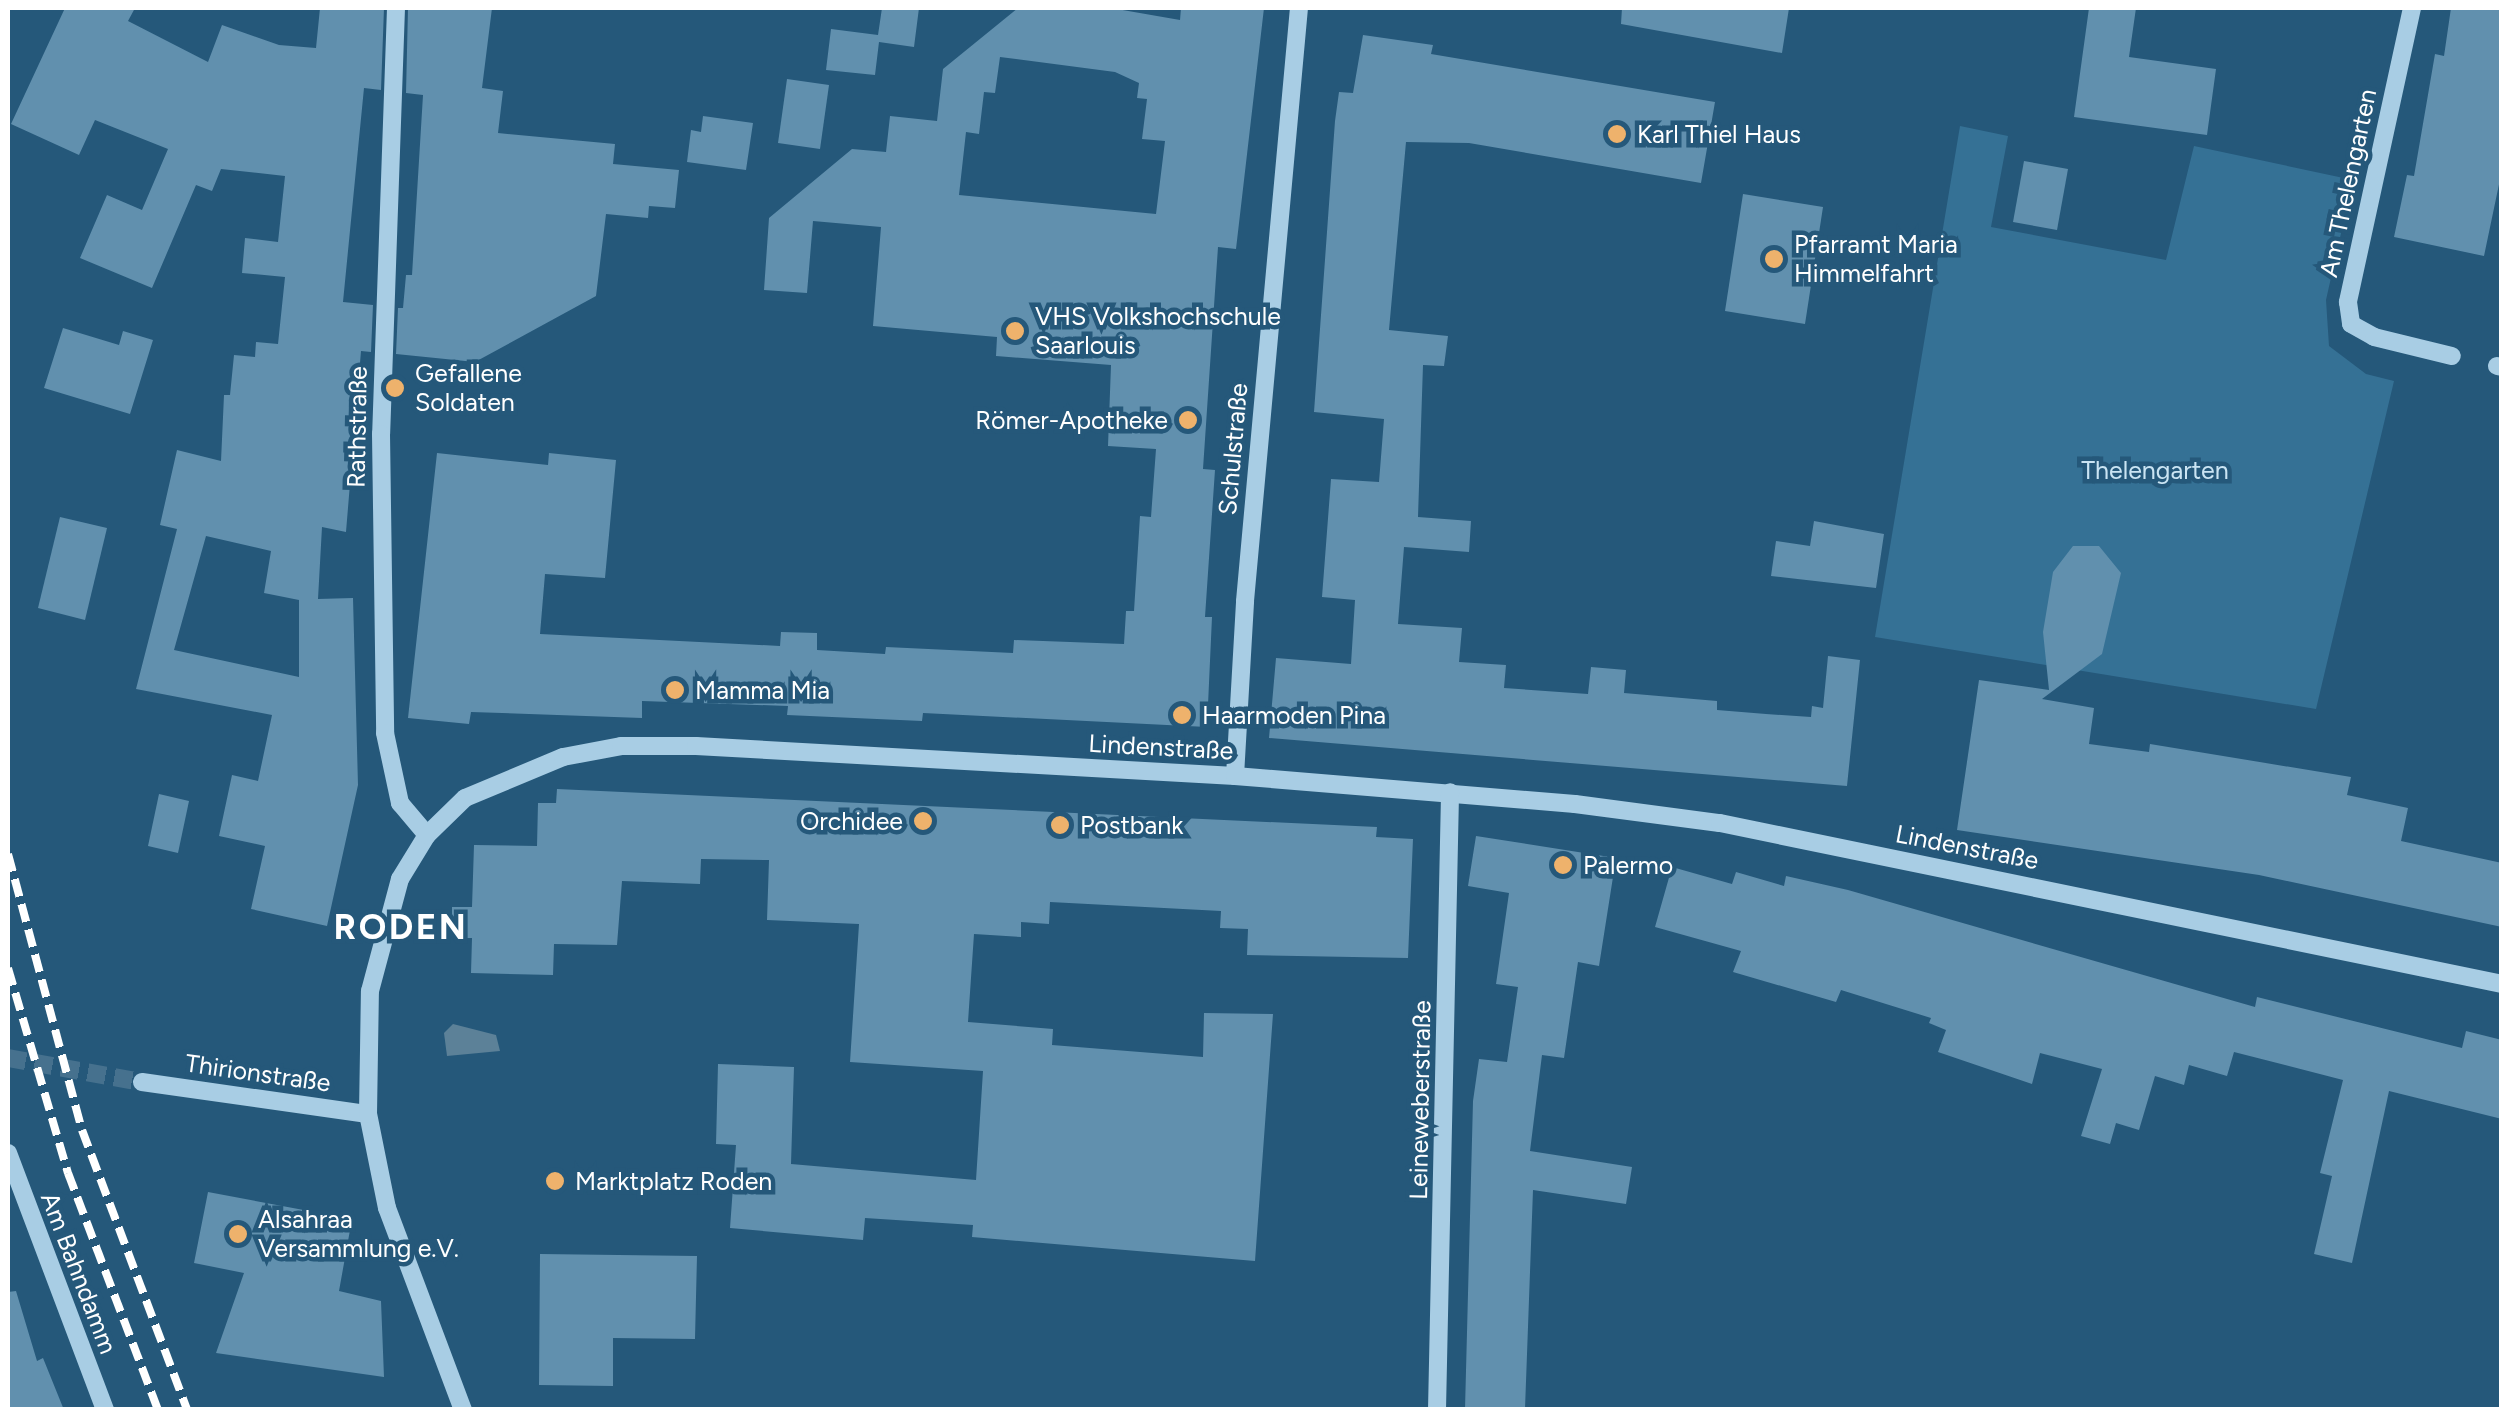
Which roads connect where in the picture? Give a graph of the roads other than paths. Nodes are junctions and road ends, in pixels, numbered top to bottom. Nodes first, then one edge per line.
1 (396, 8) edge
2 (1299, 8) edge
3 (2412, 8) edge
4 (2452, 356) dead end
5 (1235, 776) junction
6 (1450, 792) junction
7 (427, 835) junction
8 (2502, 984) edge
9 (142, 1082) tunnel mouth
10 (368, 1114) junction
11 (8, 1154) edge
12 (105, 1410) edge
13 (464, 1410) edge
14 (1437, 1410) edge

1 - 7 street, Rathstraße
2 - 5 street, Schulstraße
3 - 4 street, Am Thelengarten
5 - 6 street, Lindenstraße
5 - 7 street, Lindenstraße
6 - 8 street, Lindenstraße
6 - 14 street, Leineweberstraße
7 - 10 street, Lindenstraße
9 - 10 street, Thirionstraße
10 - 13 street, Lindenstraße
11 - 12 street, Am Bahndamm

